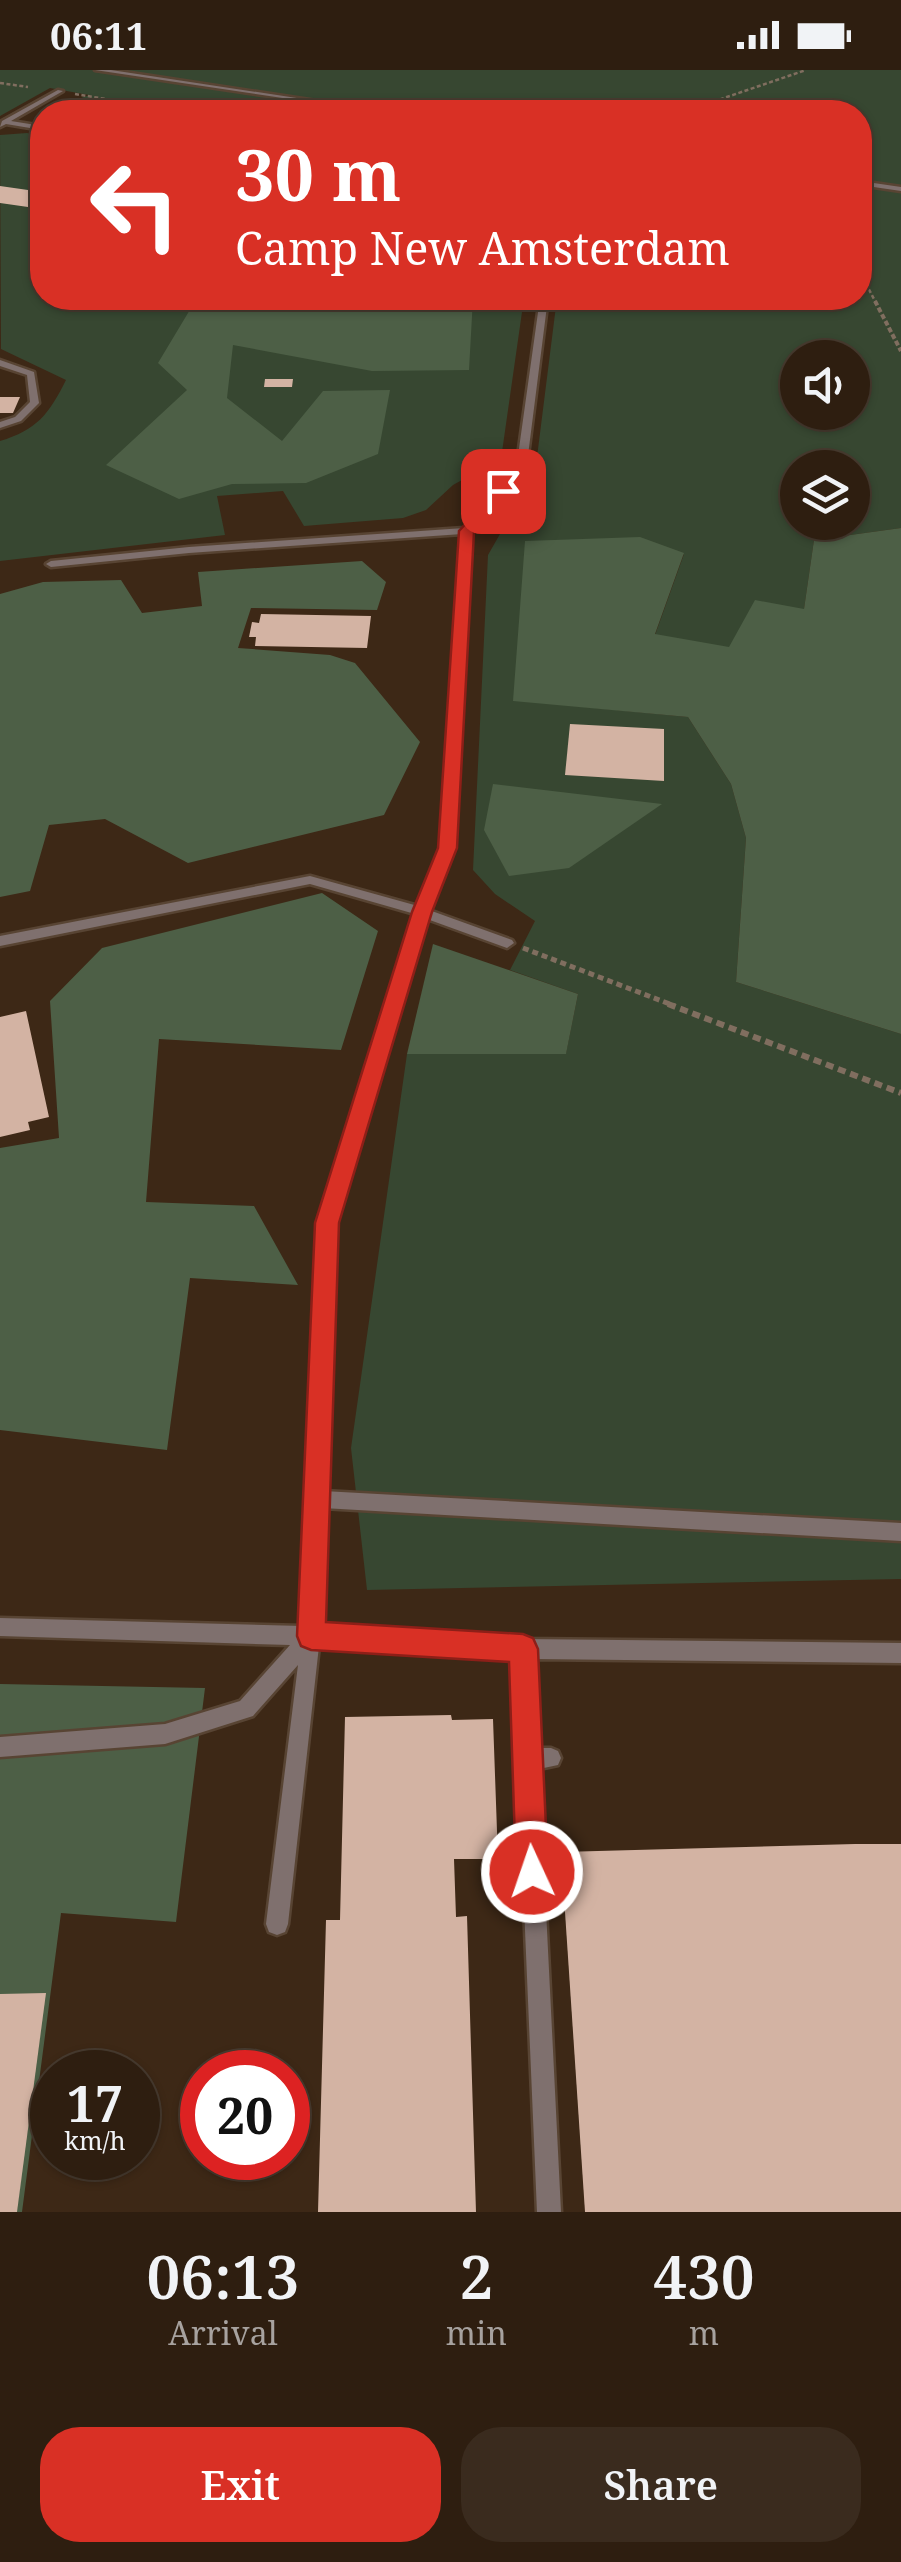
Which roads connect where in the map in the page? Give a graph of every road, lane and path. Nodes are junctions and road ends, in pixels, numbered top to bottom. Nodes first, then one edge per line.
1 (98, 70) edge
2 (806, 70) edge
3 (60, 92) joint
4 (45, 100) edge
5 (110, 100) edge
6 (304, 100) edge
7 (718, 100) edge
8 (30, 108) edge
9 (2, 123) edge
10 (30, 126) edge
11 (872, 185) edge
12 (901, 189) edge
13 (872, 295) edge
14 (542, 310) edge
15 (901, 351) edge
16 (0, 363) edge
17 (0, 425) edge
18 (467, 531) junction
19 (51, 564) dead end
20 (422, 912) junction
21 (0, 941) edge
22 (508, 943) joint
23 (901, 1093) edge
24 (314, 1499) junction
25 (901, 1532) edge
26 (0, 1627) edge
27 (311, 1636) junction
28 (523, 1649) junction
29 (901, 1653) edge
30 (0, 1746) edge
31 (551, 1758) dead end
32 (526, 1759) junction
33 (277, 1924) dead end
34 (549, 2212) edge

1 - 6 lane
2 - 7 path
3 - 4 lane
3 - 5 path
8 - 9 lane
9 - 10 lane
11 - 12 lane
13 - 15 path
14 - 18 lane
16 - 17 lane
18 - 19 lane
18 - 20 lane
20 - 21 lane
20 - 22 lane
20 - 24 lane
22 - 23 path
24 - 25 lane
24 - 27 lane
26 - 27 lane
27 - 28 lane
27 - 30 lane
27 - 33 lane
28 - 29 lane
28 - 32 lane
31 - 32 lane
32 - 34 lane

